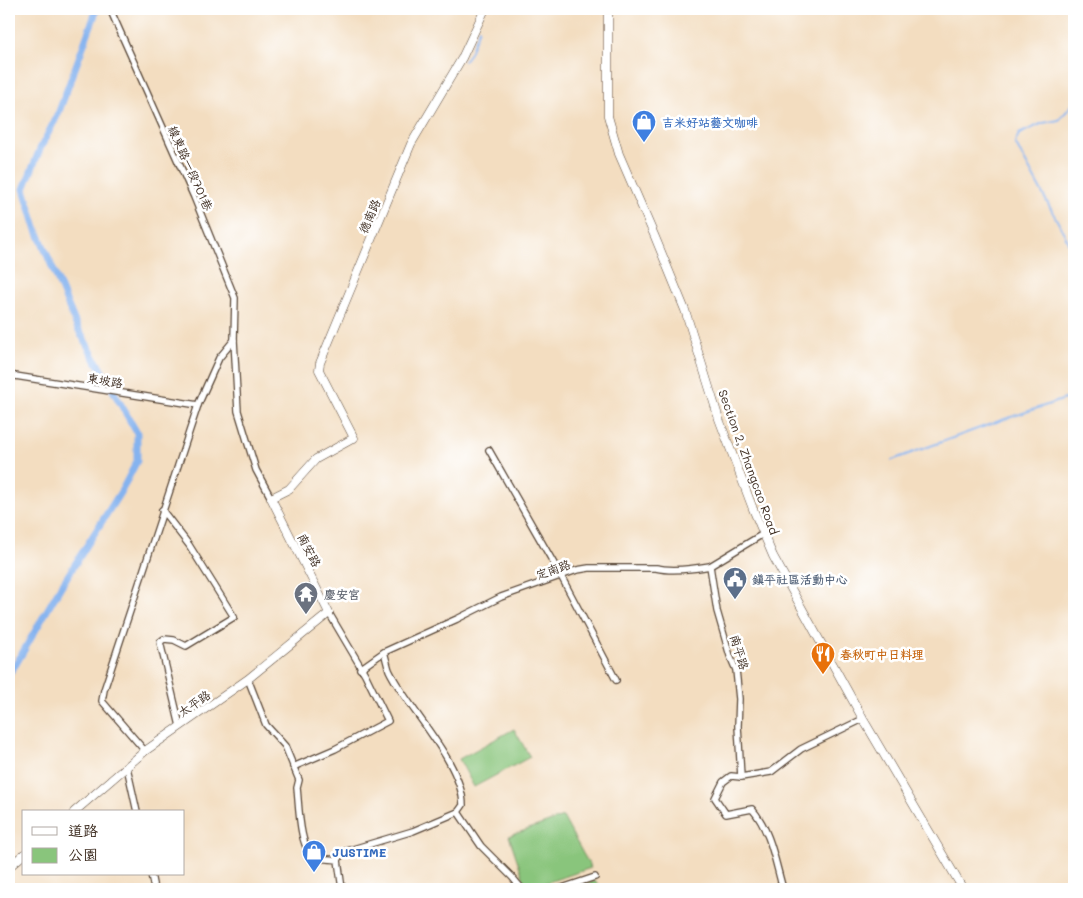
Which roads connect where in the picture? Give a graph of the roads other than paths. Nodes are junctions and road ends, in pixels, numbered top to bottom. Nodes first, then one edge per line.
1 (110, 9) edge
2 (485, 9) edge
3 (608, 9) edge
4 (234, 340) junction
5 (9, 375) edge
6 (198, 405) junction
7 (489, 450) dead end
8 (271, 498) junction
9 (162, 510) junction
10 (763, 534) junction
11 (710, 566) junction
12 (561, 576) junction
13 (329, 613) junction
14 (384, 652) junction
15 (360, 668) junction
16 (248, 679) junction
17 (616, 680) dead end
18 (863, 719) junction
19 (180, 726) junction
20 (145, 751) junction
21 (126, 767) junction
22 (293, 767) junction
23 (741, 776) junction
24 (76, 810) edge
25 (137, 810) edge
26 (458, 812) junction
27 (22, 856) edge
28 (338, 860) junction
29 (9, 867) edge
30 (151, 876) edge
31 (595, 877) dead end
32 (154, 889) edge
33 (342, 889) edge
34 (522, 889) edge
35 (559, 889) edge
36 (783, 889) edge
37 (963, 889) edge

1 - 4 street, 線東路一段701巷
2 - 8 street, 德南路
3 - 10 street, Section 2, Zhangcao Road
4 - 6 street
4 - 8 street, 線東路一段701巷
5 - 6 street, 東坡路
6 - 9 street
7 - 12 street
8 - 13 street, 南安路
9 - 19 street
9 - 20 street
10 - 11 street, 定南路
10 - 18 street, Section 2, Zhangcao Road
11 - 12 street, 定南路
11 - 23 street, 南平路
12 - 14 street, 定南路
12 - 17 street
13 - 15 street
13 - 16 street, 太平路
14 - 15 street, 定南路
14 - 26 street
15 - 22 street
16 - 19 street, 太平路
16 - 22 street
18 - 23 street
18 - 37 street, Section 2, Zhangcao Road
19 - 20 street, 太平路
20 - 21 street, 太平路
21 - 24 street, 太平路
21 - 25 street
22 - 28 street
23 - 36 street
26 - 28 street
26 - 34 street
27 - 29 street
28 - 33 street
30 - 32 street
31 - 35 street

